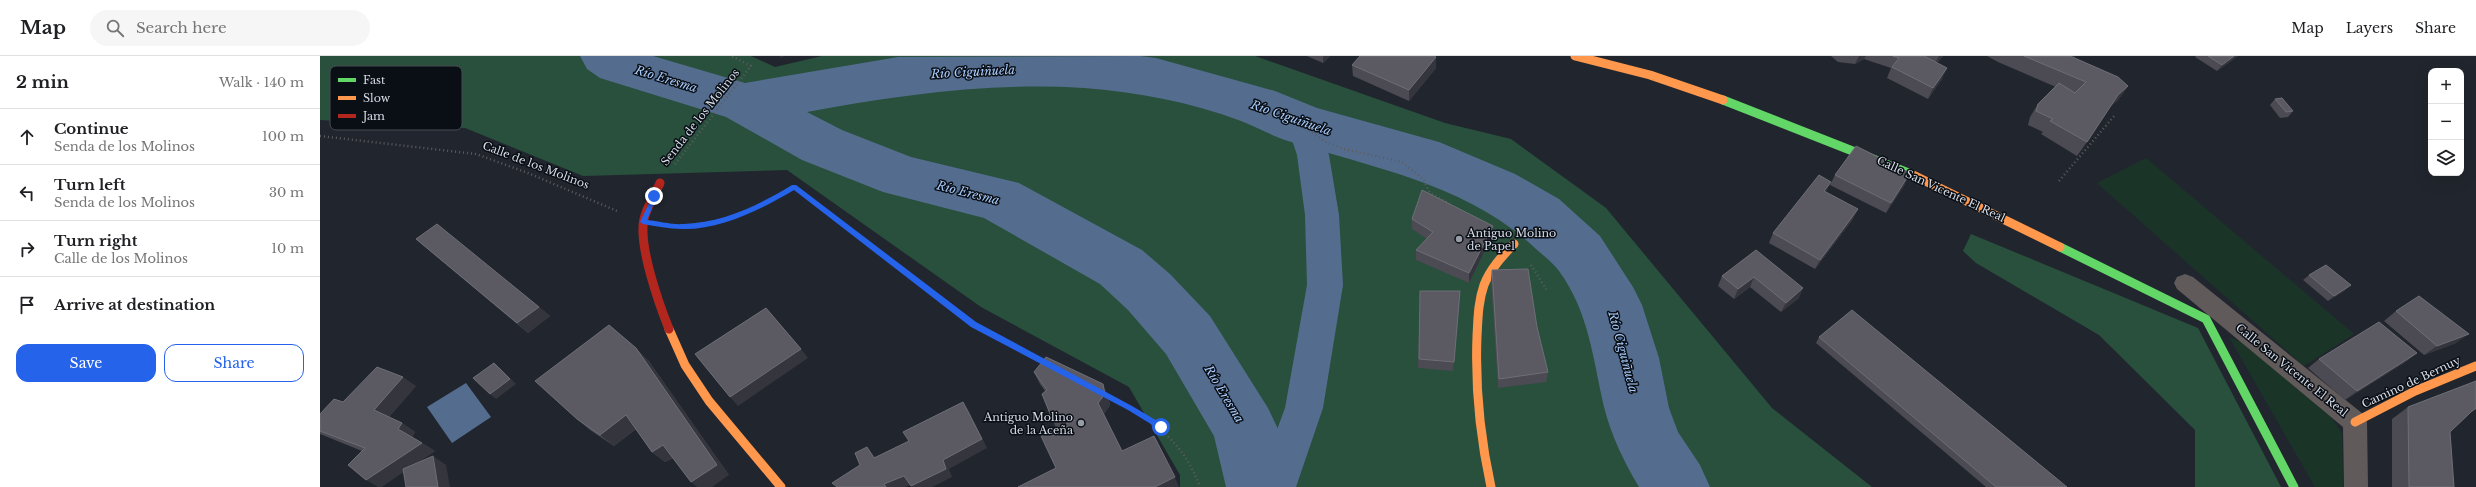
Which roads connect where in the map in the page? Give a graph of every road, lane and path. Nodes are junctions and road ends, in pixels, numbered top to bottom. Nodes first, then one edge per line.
1 (731, 56) edge
2 (1575, 56) edge
3 (2115, 115) edge
4 (1303, 124) dead end
5 (320, 136) edge
6 (674, 166) dead end
7 (2060, 181) dead end
8 (660, 183) dead end
9 (1430, 193) edge
10 (643, 222) junction
11 (1514, 244) dead end
12 (2185, 283) dead end
13 (2211, 314) junction
14 (1048, 364) edge
15 (2476, 366) edge
16 (1103, 393) edge
17 (2356, 422) junction
18 (781, 487) edge
19 (1200, 487) edge
20 (1491, 487) edge
21 (2294, 487) edge
22 (2356, 487) edge

1 - 6 path, Senda de los Molinos
2 - 13 street, Calle San Vicente El Real
3 - 7 path
4 - 9 path
5 - 10 path, Calle de los Molinos
8 - 10 street
10 - 14 path
10 - 18 street
11 - 20 street
12 - 13 street, Calle San Vicente El Real
13 - 17 street, Calle San Vicente El Real
13 - 21 street, Calle San Vicente El Real
15 - 17 street, Camino de Bernuy
16 - 19 path
17 - 22 street, Calle San Vicente El Real

